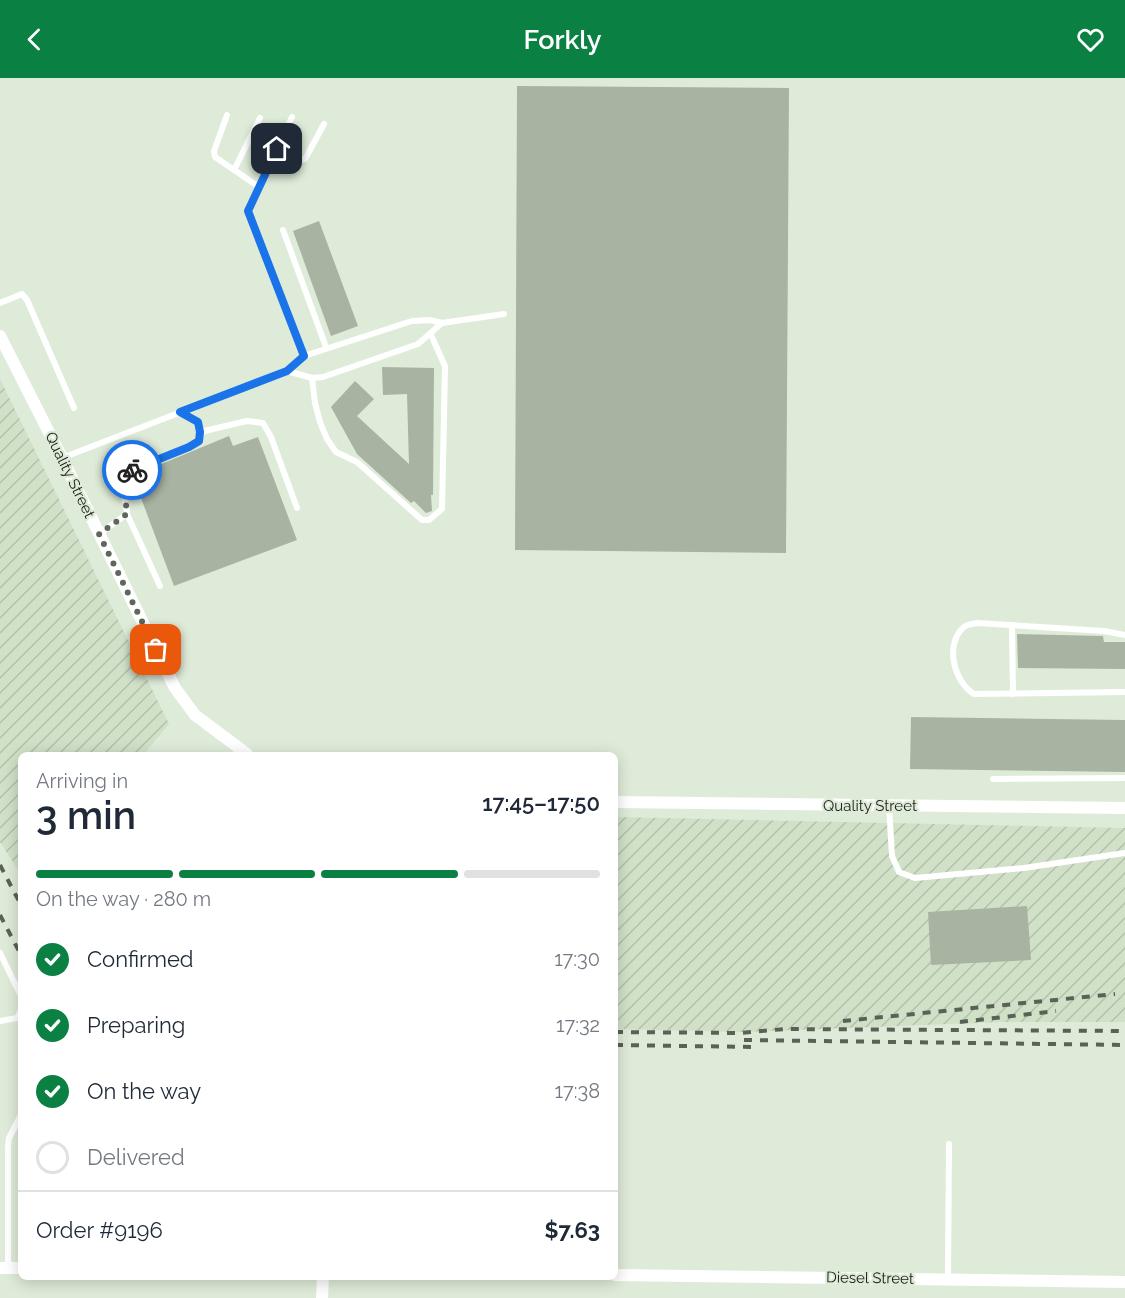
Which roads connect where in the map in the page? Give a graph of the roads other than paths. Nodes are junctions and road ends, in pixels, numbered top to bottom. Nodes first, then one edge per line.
1 (227, 115) dead end
2 (292, 117) dead end
3 (260, 118) dead end
4 (324, 124) dead end
5 (277, 149) junction
6 (234, 170) junction
7 (259, 187) junction
8 (284, 230) dead end
9 (0, 303) edge
10 (504, 314) dead end
11 (442, 323) junction
12 (431, 335) junction
13 (0, 336) edge
14 (326, 347) junction
15 (304, 356) junction
16 (287, 371) junction
17 (312, 378) junction
18 (74, 408) dead end
19 (180, 412) junction
20 (200, 432) junction
21 (62, 458) junction
22 (297, 508) dead end
23 (127, 514) junction
24 (99, 534) junction
25 (160, 586) dead end
26 (1012, 625) junction
27 (1125, 634) edge
28 (1125, 692) edge
29 (1013, 694) junction
30 (244, 752) edge
31 (1125, 778) edge
32 (993, 779) dead end
33 (618, 802) edge
34 (889, 806) junction
35 (1125, 808) edge
36 (1125, 853) edge
37 (0, 953) edge
38 (18, 990) edge
39 (18, 1016) edge
40 (0, 1021) edge
41 (18, 1121) edge
42 (949, 1144) dead end
43 (10, 1268) edge
44 (618, 1275) edge
45 (948, 1279) junction
46 (323, 1280) edge
47 (1125, 1282) edge
48 (322, 1298) edge

1 - 6 lane
2 - 5 lane
3 - 6 lane
4 - 5 lane
5 - 7 lane
6 - 7 lane
7 - 15 lane
8 - 14 lane
9 - 18 lane
10 - 11 lane
11 - 12 lane
11 - 14 lane
12 - 17 lane
12 - 17 lane
13 - 21 street, Quality Street
14 - 15 lane
15 - 16 lane
16 - 17 lane
16 - 19 lane
19 - 20 lane
19 - 21 lane
20 - 22 lane
20 - 23 lane
21 - 24 street, Quality Street
23 - 24 lane
23 - 25 lane
24 - 30 street, Quality Street
26 - 27 lane
26 - 29 lane
26 - 29 lane
28 - 29 lane
31 - 32 lane
33 - 34 street, Quality Street
34 - 35 street, Quality Street
34 - 36 lane
37 - 38 lane
39 - 40 lane
41 - 43 lane
42 - 45 lane
44 - 45 street, Diesel Street
45 - 47 street, Diesel Street
46 - 48 street

